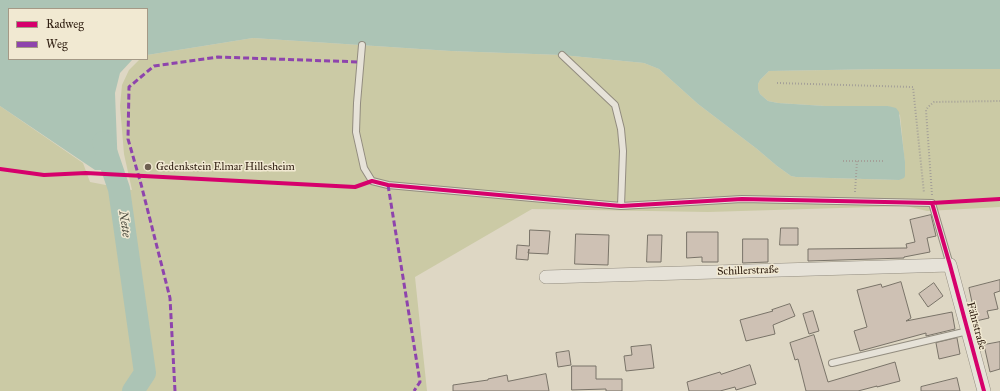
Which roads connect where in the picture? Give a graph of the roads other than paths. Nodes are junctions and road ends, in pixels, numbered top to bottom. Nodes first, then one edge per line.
1 (362, 45) dead end
2 (562, 55) dead end
3 (621, 206) junction
4 (950, 266) junction
5 (546, 277) dead end
6 (968, 331) junction
7 (832, 363) dead end
8 (984, 391) edge

1 - 3 lane
2 - 3 lane
3 - 4 lane
4 - 5 street, Schillerstraße
4 - 6 street, Fährstraße
6 - 7 lane
6 - 8 street, Fährstraße

